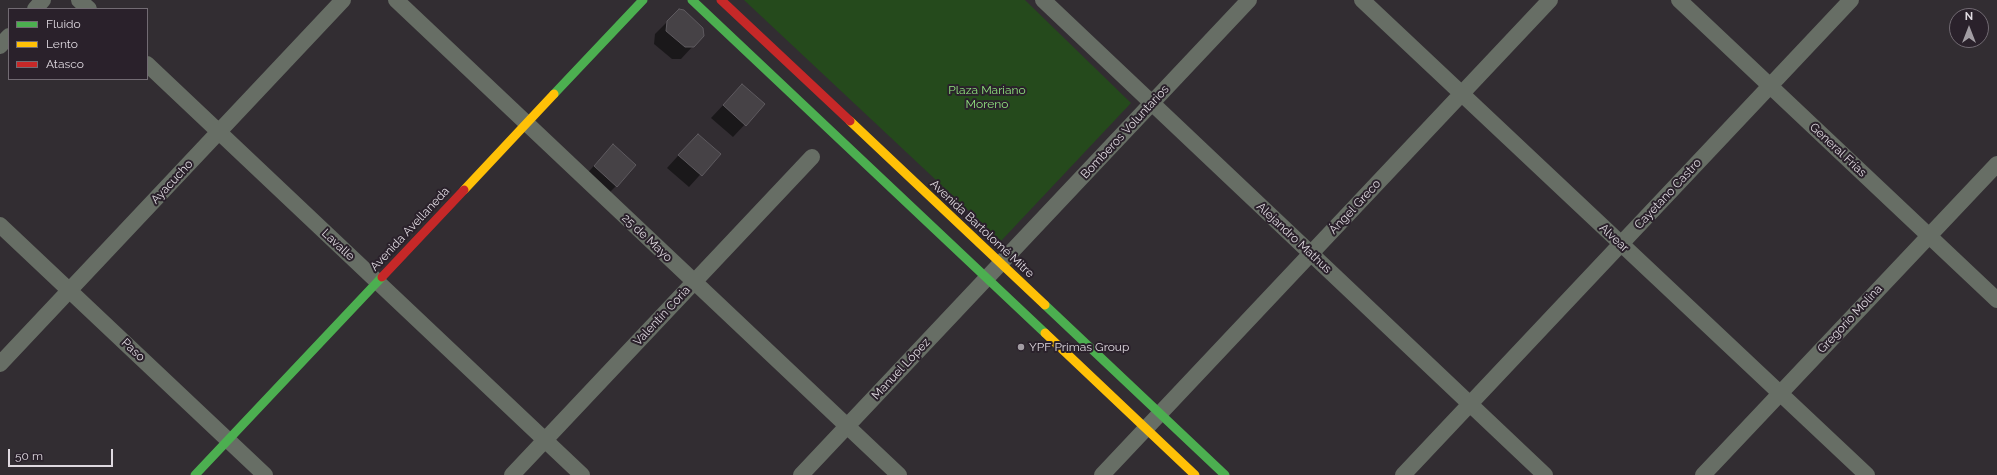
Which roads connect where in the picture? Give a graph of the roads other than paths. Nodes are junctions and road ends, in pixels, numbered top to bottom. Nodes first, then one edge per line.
1 (43, 0) edge
2 (79, 0) edge
3 (343, 0) edge
4 (396, 0) edge
5 (643, 0) edge
6 (692, 0) edge
7 (721, 0) edge
8 (1043, 0) edge
9 (1249, 0) edge
10 (1362, 0) edge
11 (1550, 0) edge
12 (1679, 0) edge
13 (1851, 0) edge
14 (36, 8) edge
15 (88, 8) edge
16 (8, 37) edge
17 (0, 46) edge
18 (148, 65) edge
19 (1770, 86) junction
20 (1462, 94) junction
21 (1151, 103) junction
22 (526, 124) junction
23 (219, 132) junction
24 (812, 157) dead end
25 (1997, 164) edge
26 (0, 225) edge
27 (1929, 236) junction
28 (1621, 244) junction
29 (1311, 254) junction
30 (1000, 263) junction
31 (986, 278) junction
32 (377, 282) junction
33 (694, 282) junction
34 (70, 290) junction
35 (1997, 300) edge
36 (0, 364) edge
37 (1780, 394) junction
38 (1470, 404) junction
39 (1160, 414) junction
40 (847, 426) junction
41 (1146, 429) junction
42 (228, 440) junction
43 (545, 440) junction
44 (195, 475) edge
45 (265, 475) edge
46 (512, 475) edge
47 (582, 475) edge
48 (801, 475) edge
49 (899, 475) edge
50 (1102, 475) edge
51 (1195, 475) edge
52 (1225, 475) edge
53 (1403, 475) edge
54 (1545, 475) edge
55 (1703, 475) edge
56 (1867, 475) edge

1 - 14 street
2 - 15 street
3 - 23 street, Ayacucho
4 - 22 street, 25 de Mayo
5 - 22 main road, Avenida Avellaneda
6 - 31 main road
7 - 30 main road, Avenida Bartolomé Mitre
8 - 21 street, Alejandro Mathus
9 - 21 street, Bomberos Voluntarios
10 - 20 street, Alvear
11 - 20 street, Ángel Greco
12 - 19 street, General Frías
13 - 19 street, Cayetano Castro
16 - 17 street
18 - 23 street, Lavalle
19 - 27 street, General Frías
19 - 28 street, Cayetano Castro
20 - 28 street, Alvear
20 - 29 street, Ángel Greco
21 - 29 street, Alejandro Mathus
21 - 30 street, Bomberos Voluntarios
22 - 32 main road, Avenida Avellaneda
22 - 33 street, 25 de Mayo
23 - 32 street, Lavalle
23 - 34 street, Ayacucho
24 - 33 street, Valentín Coria
25 - 27 street, Gregorio Molina
26 - 34 street, Paso
27 - 35 street, General Frías
27 - 37 street, Gregorio Molina
28 - 37 street, Alvear
28 - 38 street, Cayetano Castro
29 - 38 street, Alejandro Mathus
29 - 39 street, Ángel Greco
30 - 31 street, Manuel López
30 - 39 main road, Avenida Bartolomé Mitre
31 - 40 street, Manuel López
31 - 41 main road
32 - 42 main road, Avenida Avellaneda
32 - 43 street, Lavalle
33 - 40 street, 25 de Mayo
33 - 43 street, Valentín Coria
34 - 36 street, Ayacucho
34 - 42 street, Paso
37 - 55 street, Gregorio Molina
37 - 56 street, Alvear
38 - 53 street, Cayetano Castro
38 - 54 street, Alejandro Mathus
39 - 41 street, Ángel Greco
39 - 52 main road, Avenida Bartolomé Mitre
40 - 48 street, Manuel López
40 - 49 street, 25 de Mayo
41 - 50 street, Ángel Greco
41 - 51 main road
42 - 44 main road, Avenida Avellaneda
42 - 45 street, Paso
43 - 46 street, Valentín Coria
43 - 47 street, Lavalle

